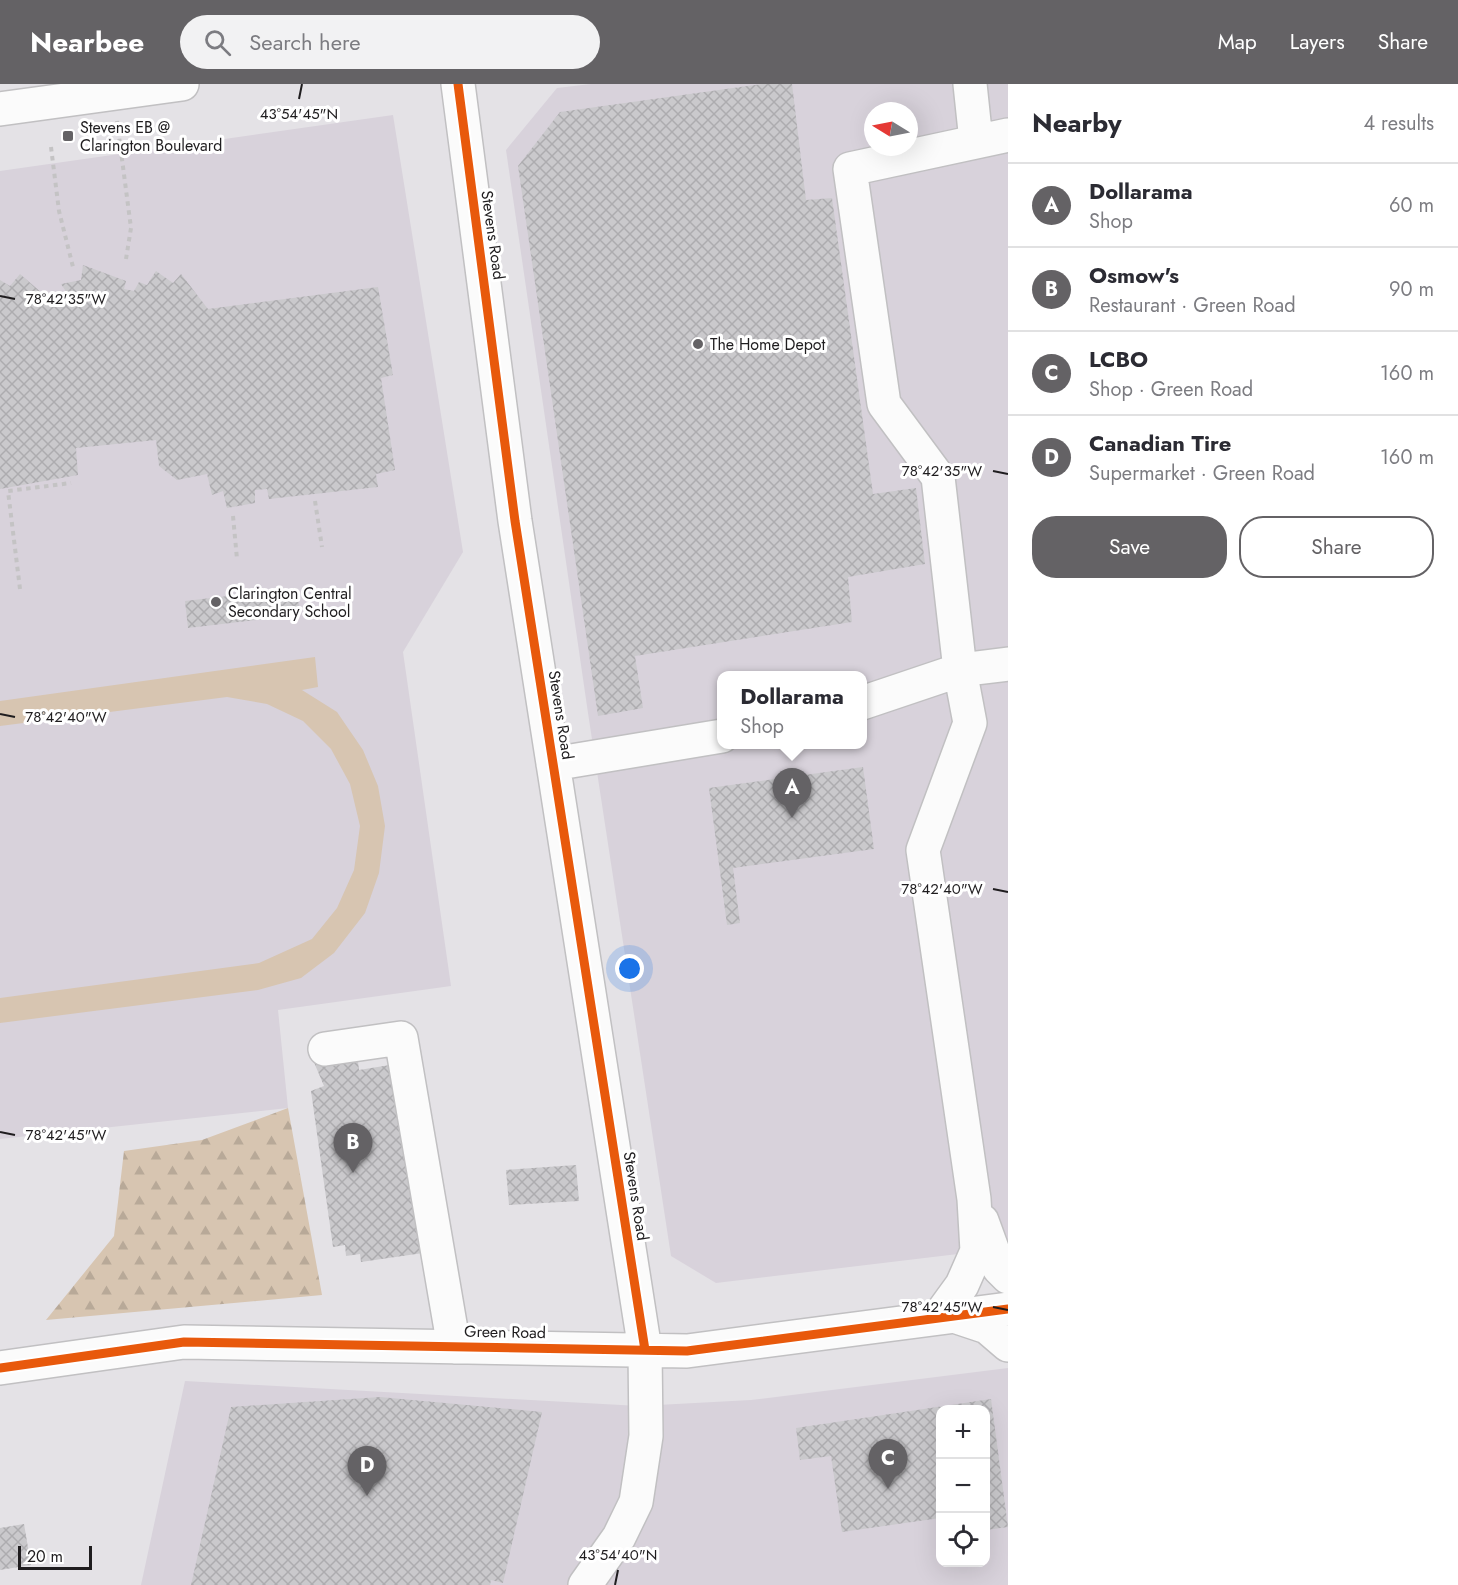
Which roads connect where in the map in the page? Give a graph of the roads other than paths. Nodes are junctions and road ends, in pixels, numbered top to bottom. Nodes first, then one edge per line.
1 (182, 84) edge
2 (458, 84) edge
3 (970, 84) edge
4 (0, 109) edge
5 (1008, 135) edge
6 (976, 141) junction
7 (1008, 664) edge
8 (960, 670) junction
9 (867, 701) edge
10 (717, 737) edge
11 (553, 764) junction
12 (326, 1049) dead end
13 (974, 1199) junction
14 (1008, 1277) edge
15 (1008, 1309) edge
16 (946, 1317) junction
17 (1008, 1345) edge
18 (454, 1347) junction
19 (645, 1350) junction
20 (0, 1368) edge
21 (585, 1585) edge

1 - 4 street
2 - 11 street, Stevens Road
3 - 6 street
5 - 6 street
6 - 8 street
7 - 8 street
8 - 9 street
8 - 13 street
10 - 11 street
11 - 19 street, Stevens Road
12 - 18 street
13 - 14 street
13 - 16 street
15 - 16 street, Green Road
16 - 17 street
16 - 19 street, Green Road
18 - 19 street, Green Road
18 - 20 street, Green Road
19 - 21 street, Stevens Road

